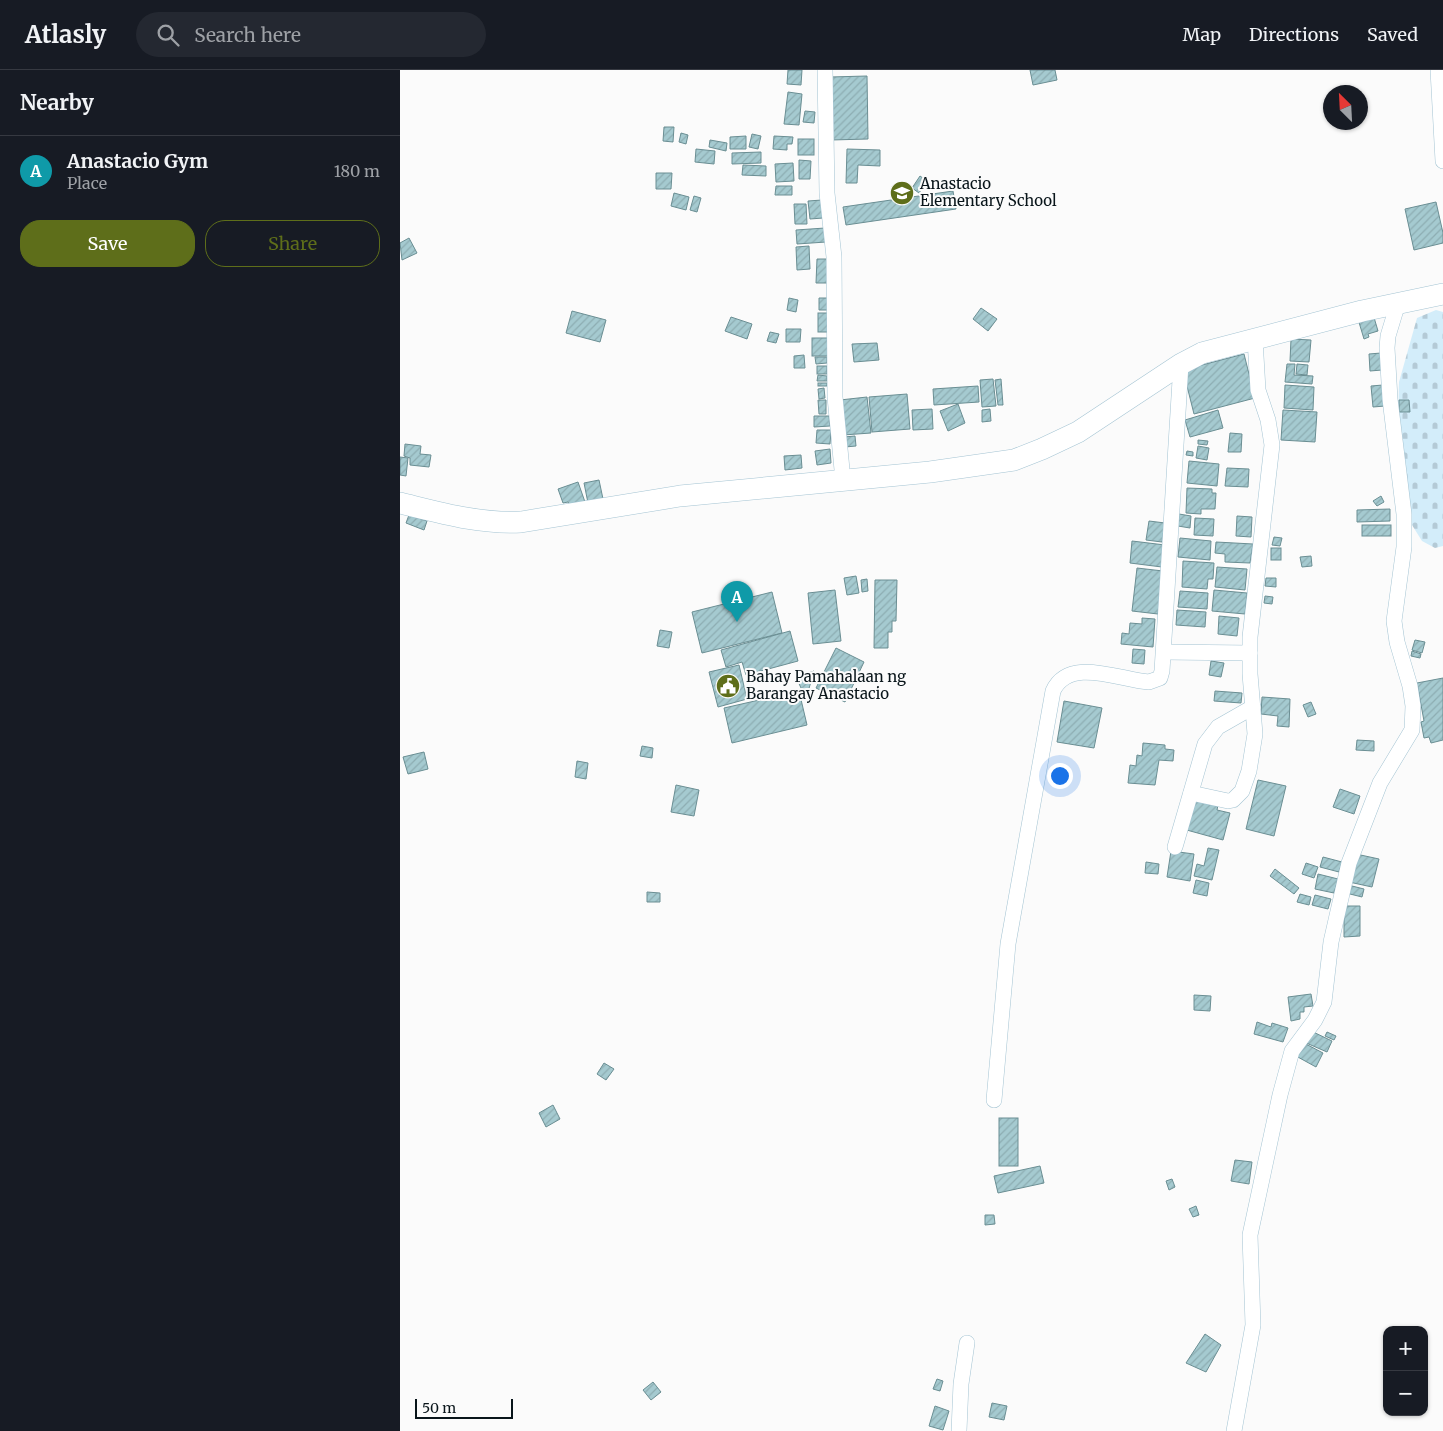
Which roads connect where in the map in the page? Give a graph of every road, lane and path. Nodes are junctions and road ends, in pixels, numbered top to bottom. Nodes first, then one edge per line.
1 (825, 70) edge
2 (1438, 70) edge
3 (1443, 161) edge
4 (1443, 294) edge
5 (1398, 303) junction
6 (1255, 339) junction
7 (1181, 364) junction
8 (843, 480) junction
9 (400, 503) edge
10 (1164, 652) junction
11 (1250, 653) junction
12 (1253, 707) junction
13 (1191, 793) junction
14 (1175, 848) dead end
15 (994, 1100) dead end
16 (967, 1342) dead end
17 (959, 1431) edge
18 (1234, 1431) edge

1 - 8 street
2 - 3 street
4 - 5 street
5 - 6 street
5 - 18 street
6 - 7 street
6 - 11 street
7 - 8 street
7 - 10 street
8 - 9 street
10 - 11 street
10 - 15 street
11 - 12 street
12 - 13 street
12 - 13 street
13 - 14 street
16 - 17 street

